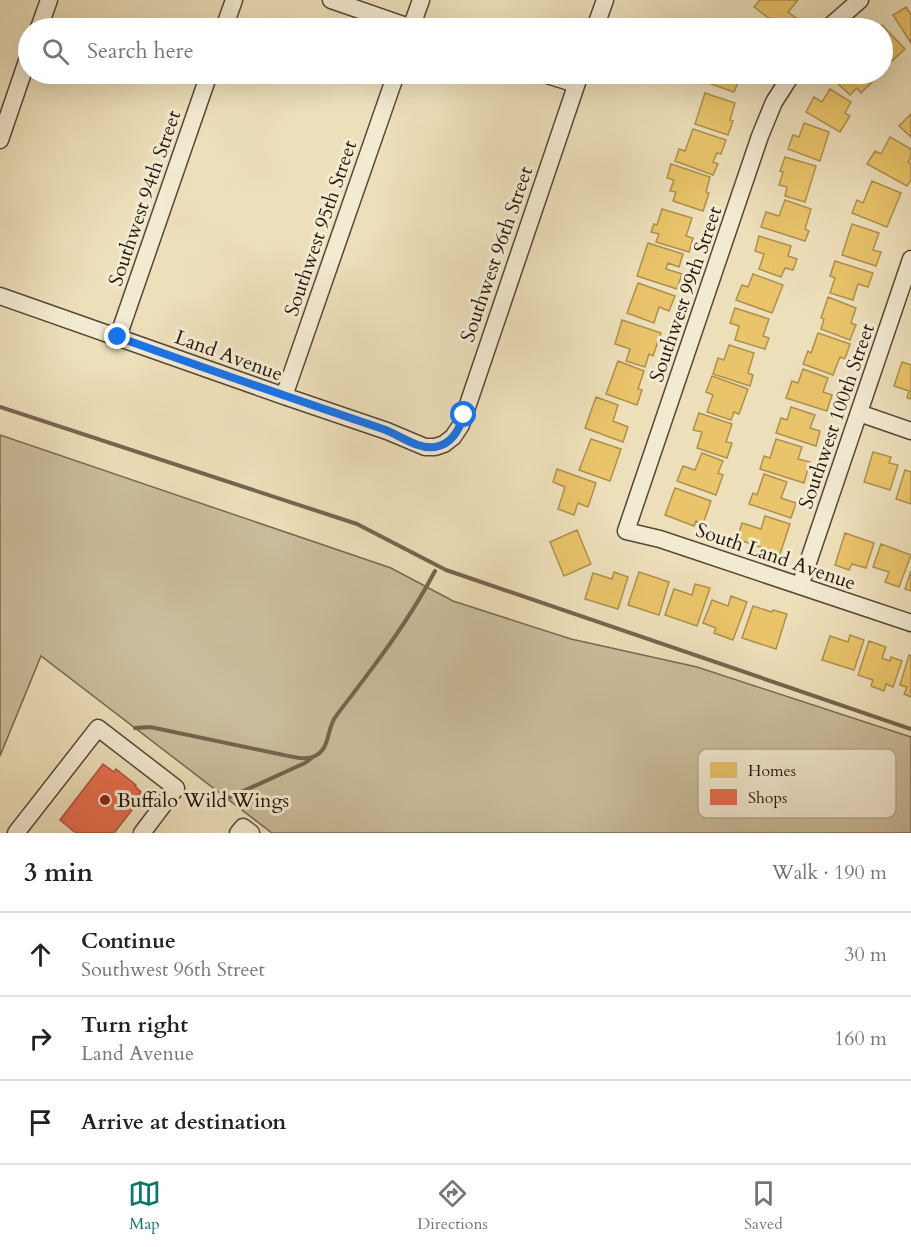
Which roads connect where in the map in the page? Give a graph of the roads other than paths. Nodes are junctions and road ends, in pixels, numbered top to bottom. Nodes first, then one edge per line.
1 (49, 0) edge
2 (234, 0) edge
3 (331, 0) edge
4 (421, 0) edge
5 (605, 0) edge
6 (860, 0) edge
7 (43, 18) edge
8 (228, 18) edge
9 (383, 18) edge
10 (415, 18) edge
11 (599, 18) edge
12 (839, 18) edge
13 (19, 84) edge
14 (206, 84) edge
15 (393, 84) edge
16 (576, 84) edge
17 (786, 84) edge
18 (0, 140) edge
19 (911, 259) edge
20 (0, 296) edge
21 (118, 337) junction
22 (284, 396) junction
23 (859, 413) junction
24 (911, 430) edge
25 (444, 444) joint
26 (626, 531) joint
27 (800, 586) junction
28 (911, 623) edge
29 (16, 833) edge
30 (142, 833) edge
31 (238, 833) edge
32 (251, 833) edge

1 - 7 street
2 - 8 street
3 - 9 street
4 - 10 street
5 - 11 street
6 - 12 street
13 - 18 street
14 - 21 street, Southwest 94th Street
15 - 22 street, Southwest 95th Street
16 - 25 street, Southwest 96th Street
17 - 26 street, Southwest 99th Street
19 - 23 street, Southwest 100th Street
20 - 21 street, Land Avenue
21 - 22 street, Land Avenue
22 - 25 street, Land Avenue
23 - 24 street
23 - 27 street, Southwest 100th Street
26 - 27 street, South Land Avenue
27 - 28 street, South Land Avenue
29 - 30 street
31 - 32 street

